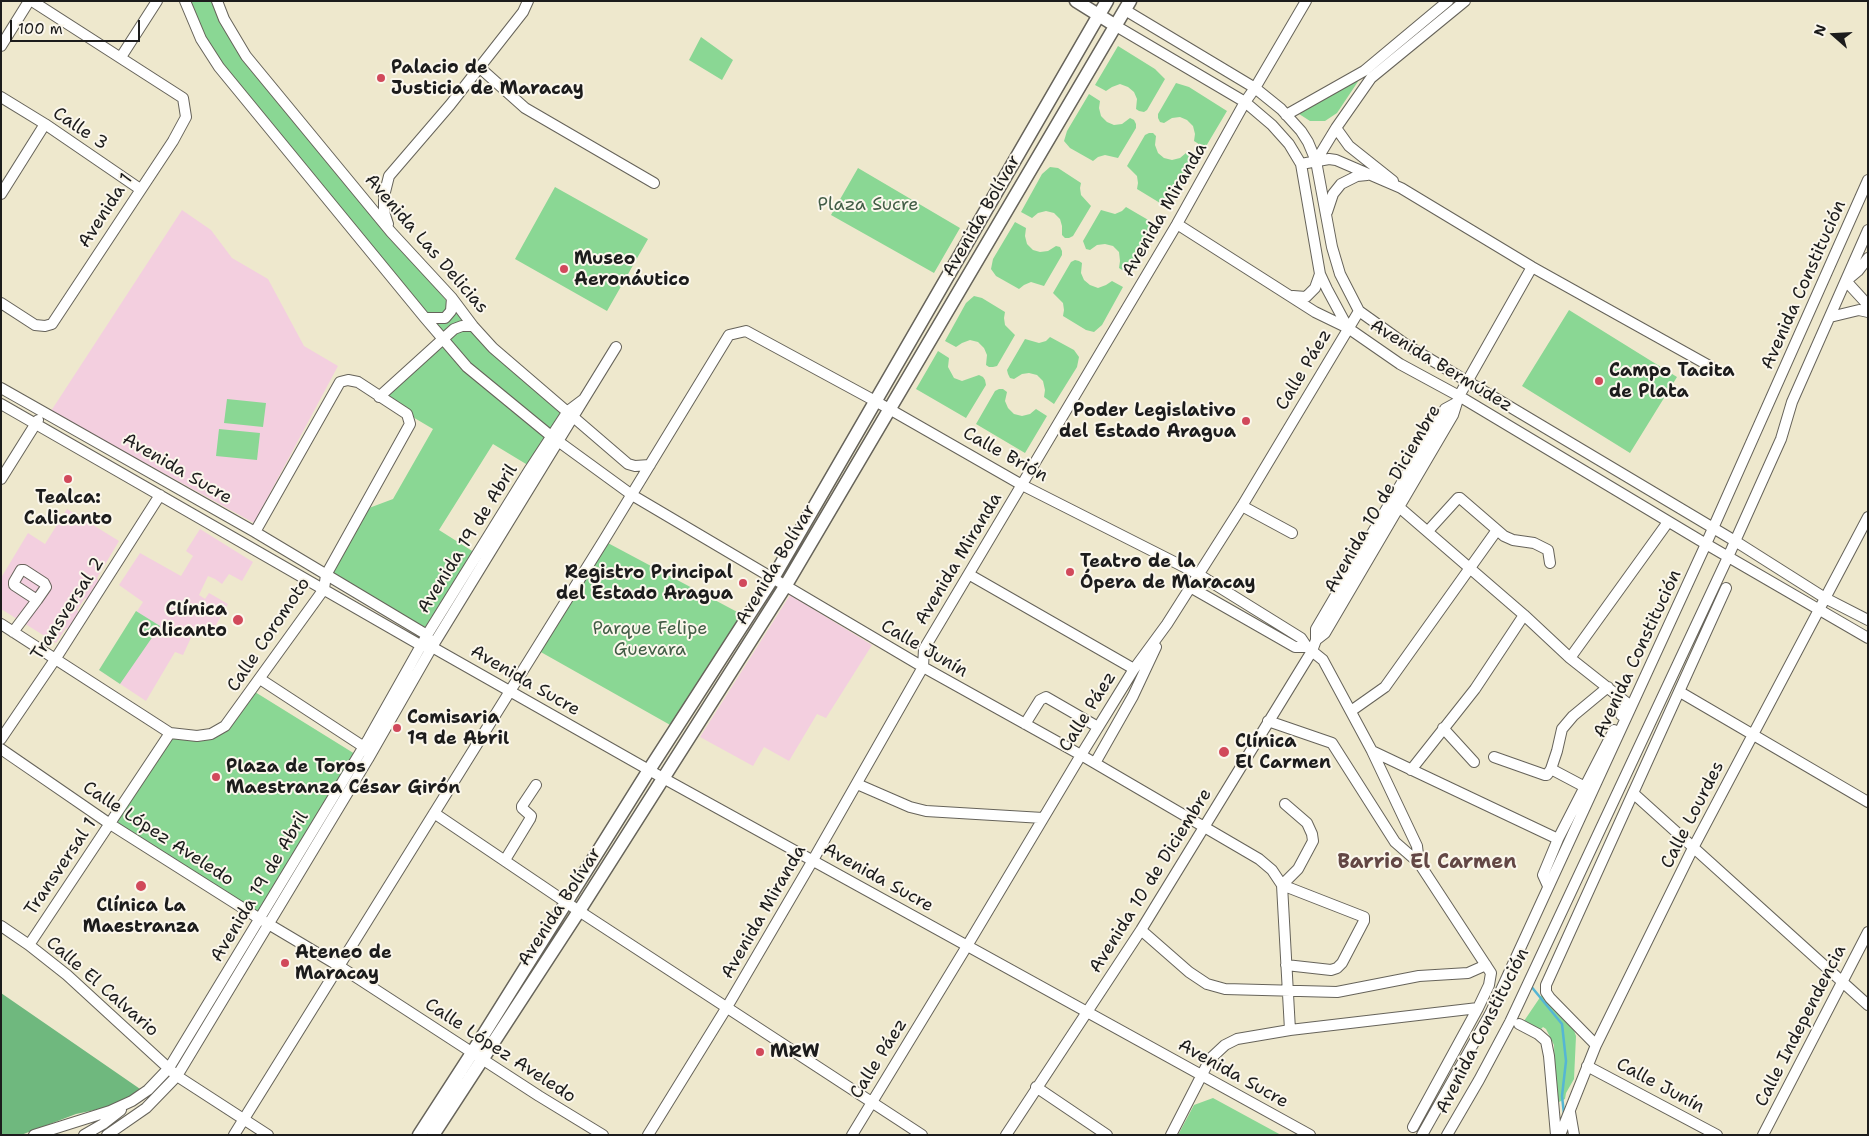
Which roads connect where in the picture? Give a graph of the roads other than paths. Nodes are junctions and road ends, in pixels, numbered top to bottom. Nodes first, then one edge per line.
1 (30, 1) edge
2 (158, 1) edge
3 (185, 1) edge
4 (217, 1) edge
5 (528, 1) edge
6 (1076, 1) edge
7 (1107, 1) edge
8 (1111, 1) edge
9 (1306, 1) edge
10 (1448, 1) edge
11 (1465, 1) edge
12 (1128, 6) edge
13 (1099, 15) junction
14 (1116, 26) junction
15 (1, 46) edge
16 (121, 58) junction
17 (479, 67) junction
18 (1368, 74) junction
19 (1255, 88) junction
20 (1, 98) edge
21 (1246, 102) junction
22 (1286, 115) junction
23 (45, 124) junction
24 (1336, 128) junction
25 (1316, 161) junction
26 (1301, 164) junction
27 (1367, 174) junction
28 (1868, 180) edge
29 (654, 183) dead end
30 (1402, 188) junction
31 (140, 189) junction
32 (1, 194) edge
33 (1326, 216) junction
34 (1177, 224) junction
35 (1868, 230) edge
36 (391, 232) junction
37 (1868, 258) edge
38 (1532, 267) junction
39 (1320, 274) junction
40 (1846, 282) junction
41 (1292, 296) junction
42 (452, 298) junction
43 (1, 303) edge
44 (1868, 305) edge
45 (1359, 311) junction
46 (1868, 312) edge
47 (1830, 317) junction
48 (425, 318) junction
49 (473, 326) junction
50 (1348, 328) junction
51 (442, 338) junction
52 (616, 346) dead end
53 (1715, 369) dead end
54 (1468, 381) junction
55 (1, 388) edge
56 (379, 396) junction
57 (1457, 400) junction
58 (877, 402) junction
59 (1, 404) edge
60 (890, 410) junction
61 (43, 412) junction
62 (571, 414) junction
63 (36, 425) junction
64 (554, 439) junction
65 (650, 465) junction
66 (1, 479) edge
67 (1022, 485) junction
68 (160, 495) junction
69 (632, 495) junction
70 (1396, 503) junction
71 (1242, 506) junction
72 (1868, 517) edge
73 (1668, 522) junction
74 (1713, 528) junction
75 (1497, 530) junction
76 (1428, 531) junction
77 (255, 532) junction
78 (1292, 533) dead end
79 (1735, 541) junction
80 (1706, 544) junction
81 (1728, 557) junction
82 (1550, 563) dead end
83 (1469, 569) junction
84 (326, 574) junction
85 (970, 574) junction
86 (1198, 574) junction
87 (774, 578) junction
88 (786, 585) junction
89 (1190, 587) junction
90 (1726, 588) dead end
91 (324, 589) junction
92 (1825, 598) junction
93 (37, 600) dead end
94 (1255, 610) junction
95 (1819, 611) junction
96 (1524, 615) junction
97 (1866, 616) edge
98 (1248, 621) junction
99 (1, 624) edge
100 (1167, 624) junction
101 (14, 632) junction
102 (427, 636) junction
103 (1868, 638) edge
104 (427, 646) junction
105 (1310, 649) junction
106 (56, 658) junction
107 (1570, 658) junction
108 (923, 668) junction
109 (1134, 669) junction
110 (260, 679) junction
111 (1608, 687) junction
112 (510, 692) junction
113 (1680, 692) junction
114 (1351, 711) junction
115 (1268, 721) junction
116 (1025, 724) junction
117 (1098, 728) junction
118 (1443, 728) junction
119 (170, 733) junction
120 (1753, 734) junction
121 (1, 739) edge
122 (364, 747) junction
123 (1, 749) edge
124 (1372, 751) junction
125 (1081, 755) junction
126 (1494, 757) dead end
127 (1474, 762) dead end
128 (1095, 763) junction
129 (1552, 769) junction
130 (649, 770) junction
131 (1412, 770) junction
132 (663, 778) junction
133 (536, 784) dead end
134 (857, 784) junction
135 (1585, 788) junction
136 (1633, 793) junction
137 (1868, 802) edge
138 (1285, 804) dead end
139 (434, 813) junction
140 (1043, 818) junction
141 (110, 824) junction
142 (1203, 828) junction
143 (1558, 839) junction
144 (1693, 848) junction
145 (505, 860) junction
146 (813, 860) junction
147 (1419, 863) junction
148 (1282, 885) junction
149 (1548, 886) junction
150 (567, 902) junction
151 (579, 911) junction
152 (265, 922) junction
153 (1, 926) edge
154 (1141, 930) junction
155 (1868, 932) edge
156 (29, 945) junction
157 (968, 946) junction
158 (1486, 964) junction
159 (1286, 965) junction
160 (339, 966) junction
161 (1842, 981) junction
162 (1288, 991) junction
163 (1868, 1005) edge
164 (727, 1007) junction
165 (1478, 1008) junction
166 (1088, 1011) junction
167 (1519, 1024) dead end
168 (1290, 1030) junction
169 (1596, 1045) junction
170 (477, 1056) junction
171 (1587, 1066) junction
172 (169, 1068) junction
173 (177, 1076) junction
174 (1200, 1076) junction
175 (1036, 1087) junction
176 (132, 1101) junction
177 (872, 1102) junction
178 (1570, 1113) junction
179 (244, 1120) junction
180 (75, 1123) junction
181 (1413, 1127) dead end
182 (1559, 1132) edge
183 (34, 1135) edge
184 (61, 1135) edge
185 (84, 1135) edge
186 (107, 1135) edge
187 (234, 1135) edge
188 (268, 1135) edge
189 (420, 1135) edge
190 (434, 1135) edge
191 (603, 1135) edge
192 (648, 1135) edge
193 (852, 1135) edge
194 (922, 1135) edge
195 (1006, 1135) edge
196 (1107, 1135) edge
197 (1171, 1135) edge
198 (1310, 1135) edge
199 (1422, 1135) edge
200 (1447, 1135) edge
201 (1574, 1135) edge
202 (1717, 1135) edge
203 (1763, 1135) edge

1 - 15 street
1 - 16 street
2 - 16 street
3 - 48 street
4 - 36 street, Avenida Las Delicias
5 - 17 street
6 - 13 main road
7 - 13 main road, Avenida Bolívar
8 - 12 main road
9 - 19 street, Avenida Miranda
10 - 18 street
11 - 18 street
12 - 14 main road, Avenida Bolívar
12 - 19 street, Avenida Bermúdez
13 - 14 main road
13 - 58 main road, Avenida Bolívar
14 - 21 street, Avenida Bermúdez
14 - 60 main road, Avenida Bolívar
16 - 31 street, Avenida 1
17 - 29 street
17 - 36 street
18 - 22 street
18 - 24 street
19 - 21 street, Avenida Miranda
19 - 22 street, Avenida Bermúdez
20 - 23 street, Calle 3
21 - 26 street, Avenida Bermúdez
21 - 34 street, Avenida Miranda
22 - 25 street, Avenida Bermúdez
23 - 31 street, Calle 3
23 - 32 street
24 - 25 street
24 - 30 street
25 - 26 street
25 - 27 street
25 - 33 street, Avenida Bermúdez
26 - 39 street, Avenida Bermúdez
27 - 30 street
27 - 33 street
28 - 74 street, Avenida Constitución
30 - 38 street
31 - 43 street, Avenida 1
33 - 45 street, Avenida Bermúdez
34 - 41 street
34 - 67 street, Avenida Miranda
35 - 40 street, Avenida Constitución
36 - 42 street, Avenida Las Delicias
37 - 40 street
38 - 53 street
38 - 54 street, Avenida 10 de Diciembre
39 - 41 street
39 - 50 street, Avenida Bermúdez
40 - 44 street
40 - 47 street, Avenida Constitución
41 - 50 street
42 - 48 street
42 - 49 street, Avenida Las Delicias
45 - 50 street, Calle Páez
45 - 54 street, Avenida Bermúdez
46 - 47 street
47 - 79 street, Avenida Constitución
48 - 51 street
49 - 51 street
49 - 62 street, Avenida Las Delicias
50 - 57 street, Avenida Bermúdez
50 - 71 street, Calle Páez
51 - 56 street
51 - 64 street
52 - 62 street, Avenida 19 de Abril
54 - 57 street, Avenida 10 de Diciembre
54 - 74 street, Avenida Bermúdez
55 - 61 street, Avenida Sucre
56 - 77 street, Calle Coromoto
56 - 84 street, Calle Coromoto
57 - 70 street, Avenida 10 de Diciembre
57 - 73 street, Avenida Bermúdez
58 - 60 street, Calle Brión
58 - 65 street, Calle Brión
58 - 87 main road, Avenida Bolívar
59 - 63 street, Avenida Sucre
60 - 67 street, Calle Brión
60 - 88 main road, Avenida Bolívar
61 - 63 street
61 - 77 street, Avenida Sucre
62 - 64 street, Avenida 19 de Abril
62 - 65 street, Avenida Las Delicias
63 - 66 street
63 - 68 street, Avenida Sucre
64 - 69 street
64 - 102 street, Avenida 19 de Abril
64 - 104 street, Avenida 19 de Abril
65 - 69 street, Calle Brión
67 - 85 street, Avenida Miranda
67 - 86 street, Calle Brión
68 - 91 street, Avenida Sucre
68 - 106 street, Transversal 2
69 - 87 street, Calle Junín
69 - 112 street, Calle Brión
70 - 76 street
70 - 105 street, Avenida 10 de Diciembre
71 - 78 street
71 - 86 street, Calle Páez
72 - 92 street, Calle Lourdes
73 - 80 street, Avenida Bermúdez
73 - 107 street
74 - 79 street, Avenida Bermúdez
74 - 80 street, Avenida Constitución
75 - 76 street
75 - 82 street
75 - 83 street
76 - 83 street
77 - 84 street, Avenida Sucre
79 - 81 street, Avenida Constitución
79 - 92 street, Avenida Bermúdez
80 - 81 street, Avenida Bermúdez
80 - 149 street, Avenida Constitución
81 - 95 street, Avenida Bermúdez
81 - 200 street, Avenida Constitución
83 - 96 street
83 - 114 street
84 - 91 street, Calle Coromoto
84 - 102 street, Avenida Sucre
85 - 108 street, Avenida Miranda
85 - 109 street
86 - 89 street, Calle Páez
86 - 94 street, Calle Brión
87 - 88 street, Calle Junín
87 - 130 main road, Avenida Bolívar
88 - 108 street, Calle Junín
88 - 132 main road, Avenida Bolívar
89 - 98 street
89 - 100 street, Calle Páez
90 - 113 street
91 - 104 street, Avenida Sucre
91 - 110 street, Calle Coromoto
92 - 95 street, Calle Lourdes
92 - 97 street, Avenida Bermúdez
93 - 101 street
94 - 98 street
94 - 105 street, Calle Brión
95 - 103 street, Avenida Bermúdez
95 - 120 street, Calle Lourdes
96 - 107 street
96 - 118 street
98 - 105 street
99 - 101 street, Calle Coromoto
100 - 109 street, Calle Páez
100 - 128 street
101 - 106 street, Calle Coromoto
102 - 104 street, Avenida 19 de Abril
104 - 112 street, Avenida Sucre
104 - 122 street, Avenida 19 de Abril
104 - 152 street, Avenida 19 de Abril
105 - 114 street, Calle Brión
105 - 115 street, Avenida 10 de Diciembre
106 - 119 street, Calle Coromoto
106 - 121 street, Transversal 2
107 - 111 street
108 - 116 street, Calle Junín
108 - 134 street, Avenida Miranda
109 - 117 street, Calle Páez
110 - 119 street, Calle Coromoto
110 - 122 street
111 - 129 street
111 - 135 street
112 - 130 street, Avenida Sucre
112 - 139 street, Calle Brión
113 - 120 street
113 - 136 street
114 - 124 street, Calle Brión
115 - 142 street, Avenida 10 de Diciembre
115 - 147 street
116 - 117 street
116 - 125 street, Calle Junín
117 - 125 street, Calle Páez
118 - 127 street
118 - 131 street
119 - 141 street, Transversal 1
120 - 137 street
120 - 144 street, Calle Lourdes
122 - 152 street, Avenida 19 de Abril
123 - 141 street, Calle López Aveledo
124 - 131 street
124 - 147 street, Calle Brión
125 - 128 street, Calle Junín
125 - 140 street, Calle Páez
126 - 129 street
128 - 142 street, Calle Junín
129 - 135 street
130 - 132 street, Avenida Sucre
130 - 150 main road, Avenida Bolívar
131 - 143 street
132 - 146 street, Avenida Sucre
132 - 151 main road, Avenida Bolívar
133 - 145 street
134 - 140 street
134 - 146 street, Avenida Miranda
135 - 143 street
136 - 144 street
136 - 169 street
138 - 148 street
139 - 145 street
139 - 160 street, Calle Brión
140 - 157 street, Calle Páez
141 - 152 street, Calle López Aveledo
141 - 156 street, Transversal 1
142 - 148 street, Calle Junín
142 - 154 street, Avenida 10 de Diciembre
143 - 149 street
144 - 161 street
144 - 169 street, Calle Lourdes
145 - 150 street
146 - 157 street, Avenida Sucre
146 - 164 street, Avenida Miranda
147 - 158 street
148 - 159 street
148 - 159 street
149 - 199 street, Avenida Constitución
150 - 151 street
150 - 170 main road, Avenida Bolívar
151 - 164 street
151 - 170 main road, Avenida Bolívar
152 - 160 street, Calle López Aveledo
152 - 172 street, Avenida 19 de Abril
152 - 173 street, Avenida 19 de Abril
153 - 156 street, Calle El Calvario
154 - 162 street
154 - 166 street, Avenida 10 de Diciembre
155 - 161 street, Calle Independencia
156 - 172 street, Calle El Calvario
157 - 166 street, Avenida Sucre
157 - 177 street, Calle Páez
158 - 162 street
158 - 165 street
159 - 162 street
160 - 170 street, Calle López Aveledo
160 - 179 street, Calle Brión
161 - 163 street
161 - 203 street, Calle Independencia
162 - 168 street
164 - 177 street
164 - 192 street, Avenida Miranda
165 - 168 street
165 - 181 street
166 - 174 street, Avenida Sucre
166 - 175 street, Avenida 10 de Diciembre
167 - 182 street
168 - 174 street
169 - 171 street, Calle Lourdes
170 - 189 main road, Avenida Bolívar
170 - 190 main road, Avenida Bolívar
170 - 191 street, Calle López Aveledo
171 - 178 street, Calle Lourdes
171 - 202 street, Calle Junín
172 - 173 street, Calle El Calvario
172 - 176 street, Avenida 19 de Abril
173 - 179 street, Calle El Calvario
173 - 186 street, Avenida 19 de Abril
174 - 197 street
174 - 198 street, Avenida Sucre
175 - 195 street, Avenida 10 de Diciembre
175 - 196 street
176 - 180 street, Avenida 19 de Abril
176 - 185 street
177 - 193 street, Calle Páez
177 - 194 street
178 - 182 street, Calle Lourdes
178 - 201 street
179 - 187 street, Calle Brión
179 - 188 street, Calle El Calvario
180 - 183 street, Avenida 19 de Abril
180 - 184 street

